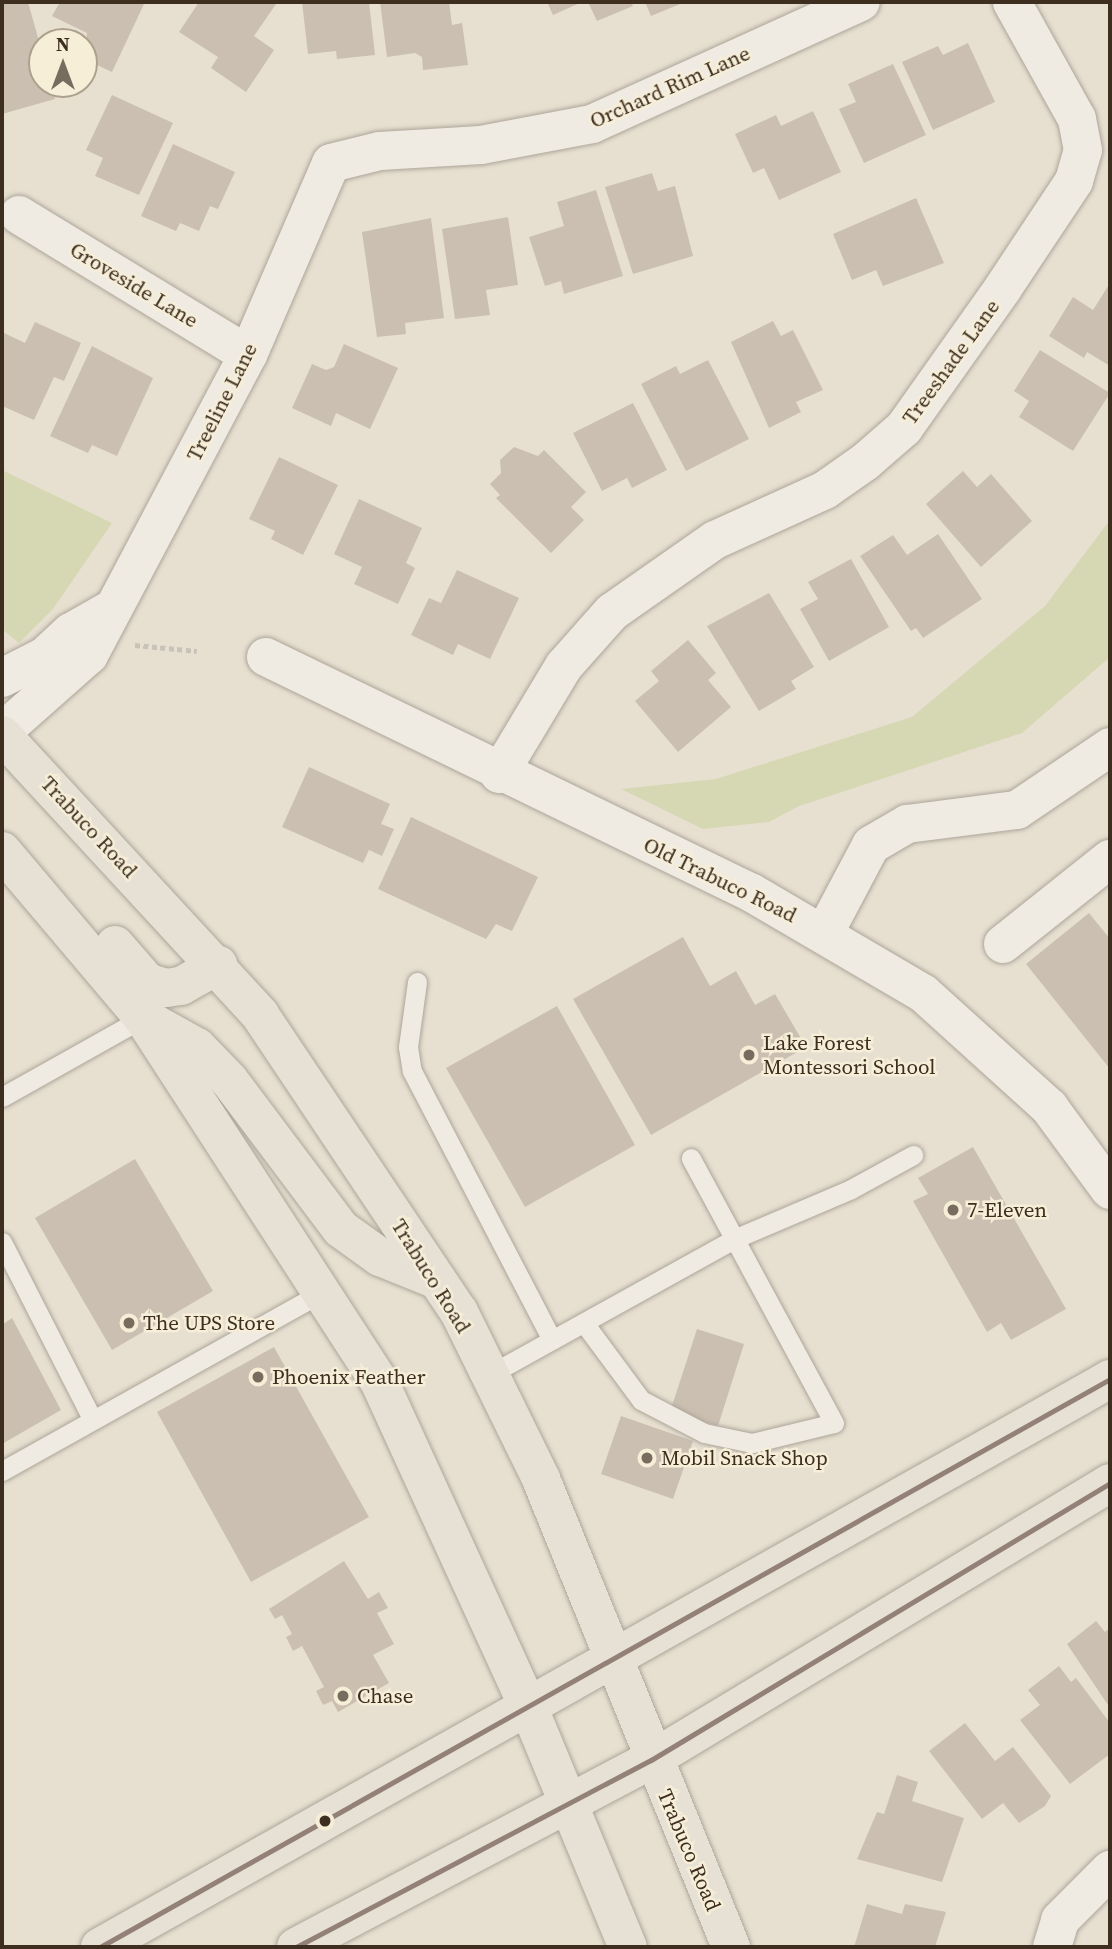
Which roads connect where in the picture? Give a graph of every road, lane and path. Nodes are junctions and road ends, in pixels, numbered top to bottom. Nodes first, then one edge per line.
1 (861, 2) edge
2 (1012, 2) edge
3 (318, 186) joint
4 (19, 215) dead end
5 (248, 355) junction
6 (116, 627) junction
7 (197, 651) dead end
8 (266, 657) dead end
9 (2, 678) edge
10 (2, 733) edge
11 (1110, 747) edge
12 (499, 774) junction
13 (2, 835) edge
14 (2, 851) edge
15 (1105, 873) edge
16 (825, 932) junction
17 (1003, 944) dead end
18 (218, 965) junction
19 (417, 982) dead end
20 (143, 1018) junction
21 (2, 1097) edge
22 (913, 1155) dead end
23 (691, 1158) dead end
24 (1110, 1190) edge
25 (734, 1239) junction
26 (2, 1242) edge
27 (437, 1280) junction
28 (320, 1293) junction
29 (584, 1323) junction
30 (552, 1340) junction
31 (487, 1376) junction
32 (1110, 1379) edge
33 (92, 1419) junction
34 (2, 1471) edge
35 (1110, 1483) edge
36 (609, 1658) junction
37 (528, 1706) junction
38 (650, 1760) junction
39 (567, 1800) junction
40 (1110, 1870) edge
41 (100, 1947) edge
42 (296, 1947) edge
43 (628, 1947) edge
44 (731, 1947) edge
45 (1052, 1947) edge

1 - 3 street, Orchard Rim Lane
2 - 12 street, Treeshade Lane
3 - 5 street, Treeline Lane
4 - 5 street, Groveside Lane
5 - 6 street, Treeline Lane
6 - 7 path
6 - 9 street
6 - 10 street, Treeline Lane
8 - 12 street, Old Trabuco Road
10 - 18 main road, Trabuco Road
11 - 16 street
12 - 16 street, Old Trabuco Road
13 - 18 main road
14 - 20 main road
15 - 17 street
16 - 24 street, Old Trabuco Road
18 - 27 main road, Trabuco Road
19 - 30 lane
20 - 21 lane
20 - 27 main road
20 - 28 main road
22 - 25 lane
23 - 25 lane
25 - 29 lane
25 - 29 lane
26 - 33 lane
27 - 31 main road, Trabuco Road
28 - 33 lane
28 - 37 main road
29 - 30 lane
30 - 31 lane
31 - 36 main road, Trabuco Road
32 - 36 main road
33 - 34 lane
35 - 38 main road
36 - 37 main road
36 - 38 main road, Trabuco Road
37 - 39 main road
37 - 41 main road
38 - 39 main road
38 - 44 main road, Trabuco Road
39 - 42 main road
39 - 43 main road
40 - 45 street

